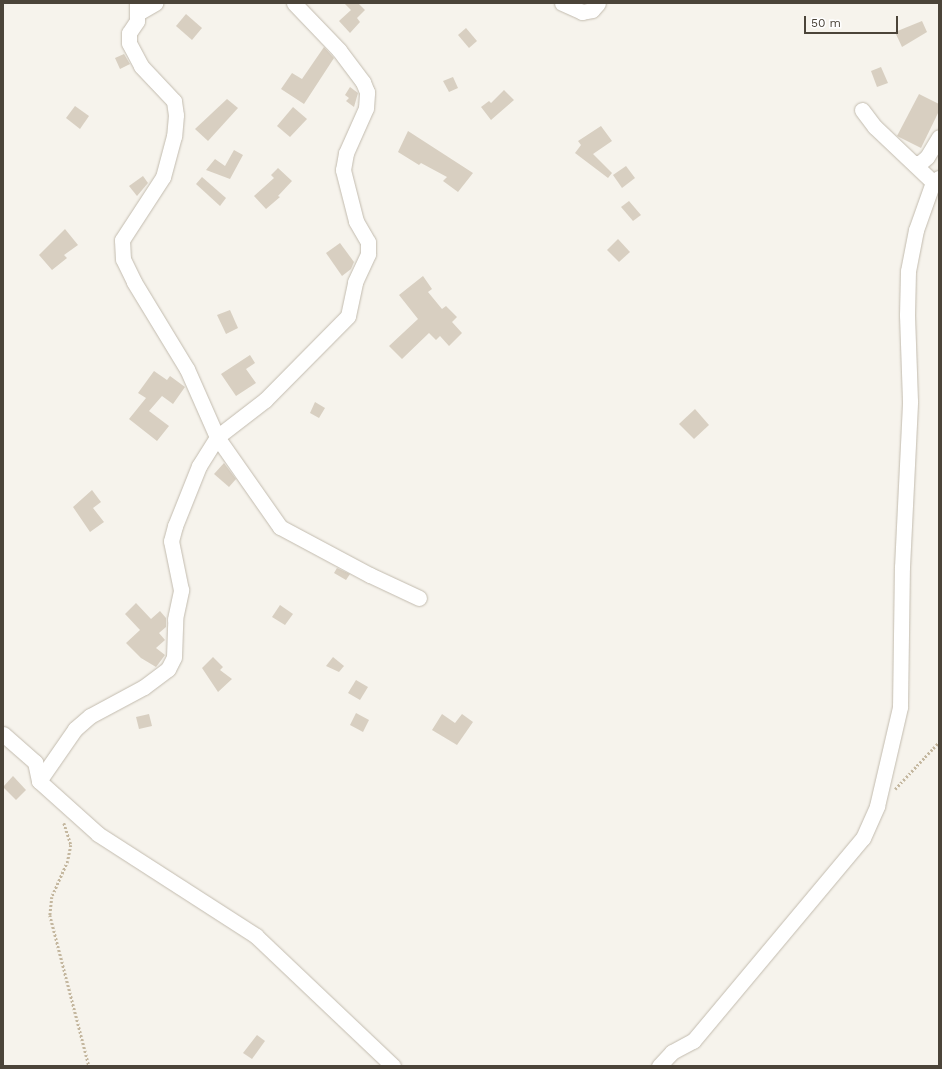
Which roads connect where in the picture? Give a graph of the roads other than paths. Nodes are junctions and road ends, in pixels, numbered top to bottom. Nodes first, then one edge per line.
1 (155, 3) edge
2 (294, 3) edge
3 (562, 3) edge
4 (598, 3) edge
5 (138, 8) edge
6 (862, 110) dead end
7 (939, 137) edge
8 (914, 163) junction
9 (936, 180) edge
10 (217, 437) junction
11 (419, 598) dead end
12 (3, 734) edge
13 (39, 781) junction
14 (378, 1061) edge
15 (393, 1066) edge
16 (660, 1066) edge

1 - 5 street
2 - 10 street
3 - 4 street
5 - 10 street
6 - 8 street
7 - 8 street
8 - 9 street
9 - 16 street
10 - 11 street
10 - 13 street
12 - 13 street
13 - 14 street
14 - 15 street

